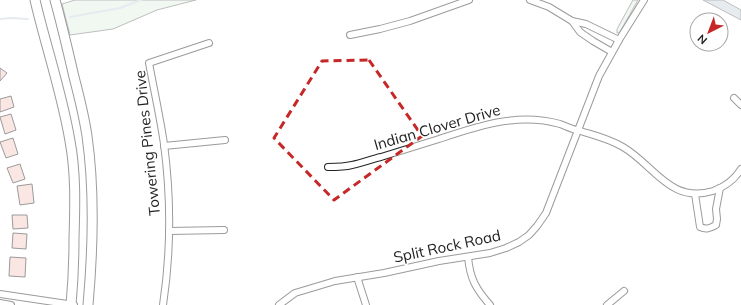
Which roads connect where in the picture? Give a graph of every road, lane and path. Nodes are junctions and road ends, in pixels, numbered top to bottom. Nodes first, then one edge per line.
1 (35, 0) edge
2 (56, 0) edge
3 (469, 0) edge
4 (530, 0) edge
5 (644, 0) edge
6 (572, 21) junction
7 (350, 35) dead end
8 (619, 40) junction
9 (209, 43) dead end
10 (612, 52) junction
11 (734, 98) dead end
12 (741, 105) edge
13 (578, 131) junction
14 (225, 140) dead end
15 (164, 146) junction
16 (328, 167) dead end
17 (741, 169) edge
18 (720, 188) junction
19 (695, 194) junction
20 (224, 230) dead end
21 (169, 231) junction
22 (468, 257) junction
23 (357, 277) junction
24 (624, 291) dead end
25 (0, 294) edge
26 (0, 303) edge
27 (10, 305) edge
28 (72, 305) edge
29 (88, 305) edge
30 (163, 305) edge
31 (279, 305) edge
32 (366, 305) edge
33 (490, 305) edge
34 (607, 305) edge

1 - 28 main road
2 - 29 main road
3 - 7 street
4 - 6 street
5 - 8 street, Split Rock Road
6 - 8 street
6 - 10 street
8 - 10 street, Split Rock Road
9 - 15 street, Towering Pines Drive
10 - 13 street, Split Rock Road
11 - 12 street
13 - 16 street, Indian Clover Drive
13 - 19 street, Indian Clover Drive
13 - 22 street, Split Rock Road
14 - 15 street
15 - 21 street, Towering Pines Drive
17 - 18 street, Indian Clover Drive
18 - 19 street, Indian Clover Drive
18 - 19 street
20 - 21 street
21 - 30 street, Towering Pines Drive
22 - 23 street, Split Rock Road
22 - 33 street
23 - 31 street, Split Rock Road
23 - 32 street
24 - 34 street
25 - 28 street
26 - 27 street

